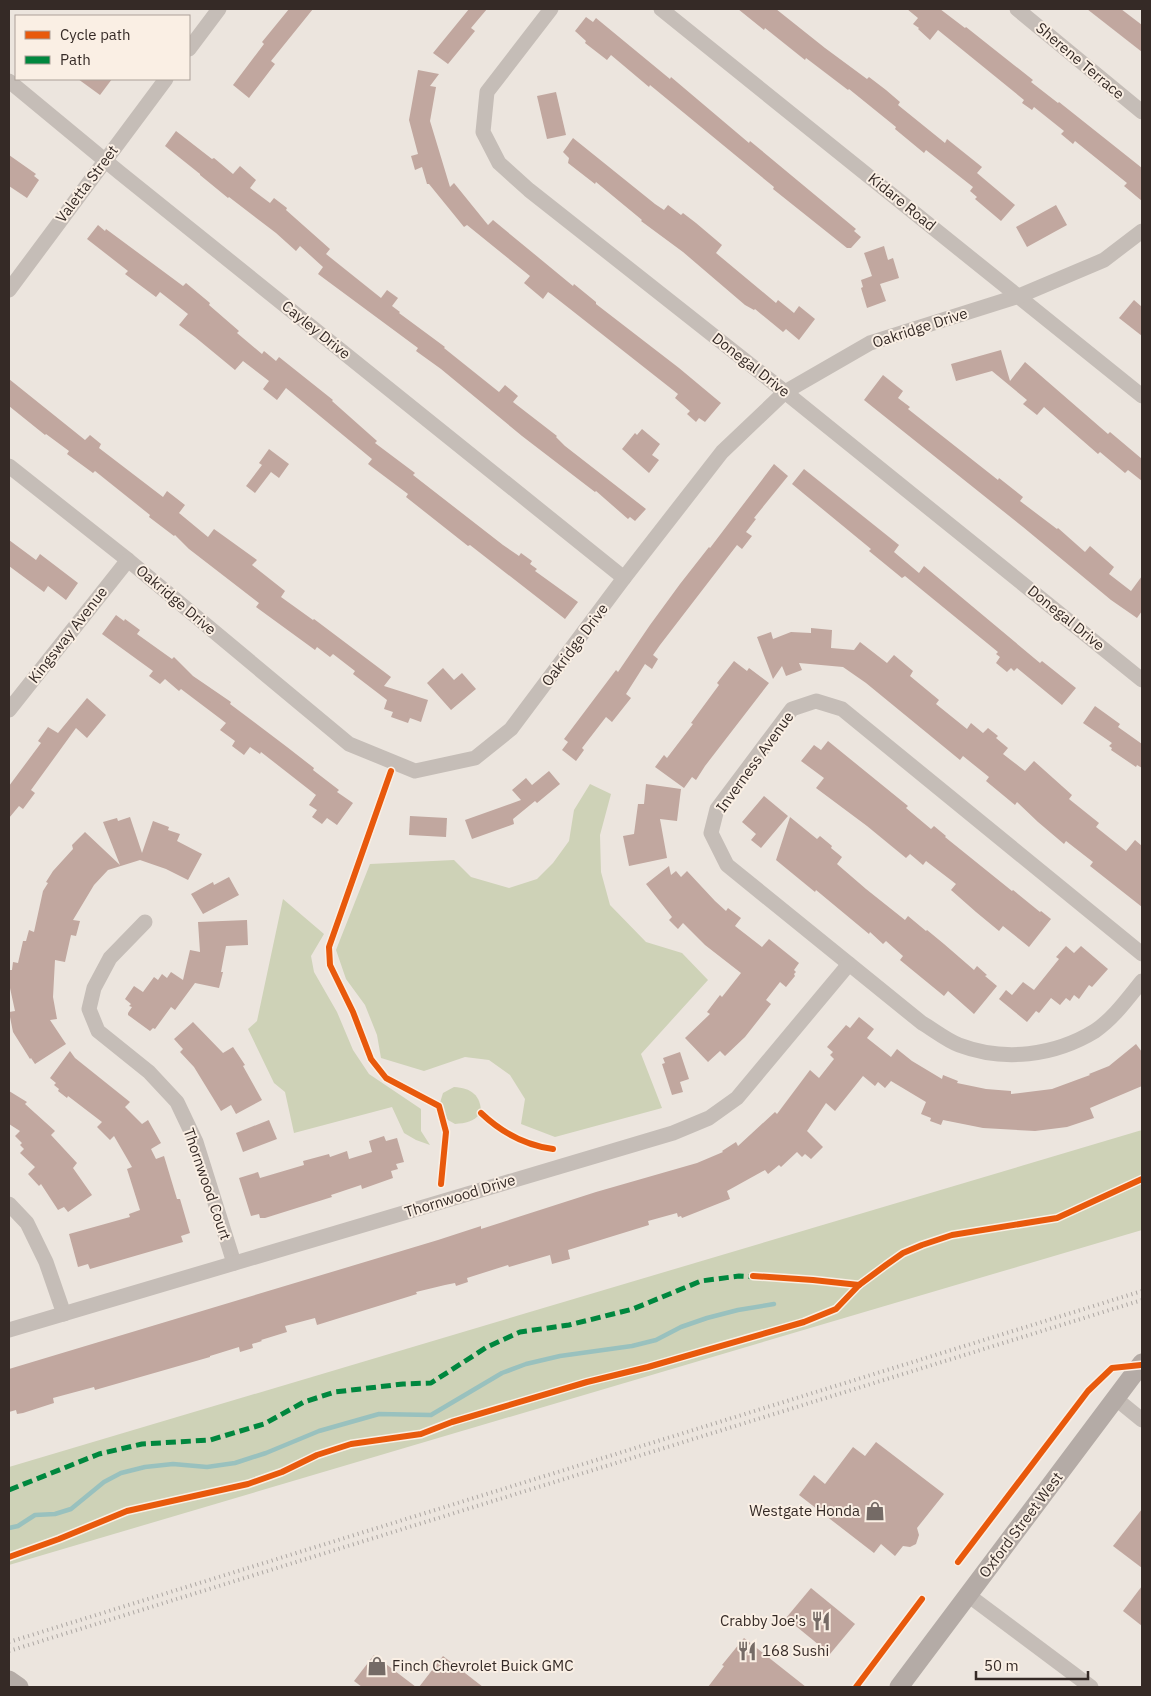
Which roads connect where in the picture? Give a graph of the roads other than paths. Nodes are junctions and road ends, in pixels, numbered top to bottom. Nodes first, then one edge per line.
1 (220, 9) edge
2 (551, 9) edge
3 (661, 9) edge
4 (1017, 9) edge
5 (190, 48) edge
6 (165, 80) edge
7 (9, 81) edge
8 (1142, 112) edge
9 (105, 160) junction
10 (1142, 231) edge
11 (9, 290) edge
12 (1019, 296) junction
13 (785, 392) junction
14 (1142, 396) edge
15 (9, 466) edge
16 (128, 560) junction
17 (624, 578) junction
18 (1142, 680) edge
19 (9, 710) edge
20 (145, 922) dead end
21 (1142, 954) edge
22 (849, 964) junction
23 (1142, 981) edge
24 (9, 1204) edge
25 (234, 1263) junction
26 (64, 1314) junction
27 (9, 1330) edge
28 (1142, 1363) edge
29 (1115, 1398) junction
30 (1142, 1420) edge
31 (968, 1595) junction
32 (9, 1680) edge
33 (15, 1687) edge
34 (19, 1687) edge
35 (899, 1687) edge
36 (1091, 1687) edge

1 - 5 street
2 - 13 street, Donegal Drive
3 - 12 street, Kidare Road
4 - 8 street, Sherene Terrace
6 - 9 street, Valetta Street
7 - 9 street, Cayley Drive
9 - 11 street, Valetta Street
9 - 17 street, Cayley Drive
10 - 12 street, Oakridge Drive
12 - 13 street, Oakridge Drive
12 - 14 street, Kidare Road
13 - 17 street, Oakridge Drive
13 - 18 street, Donegal Drive
15 - 16 street, Oakridge Drive
16 - 17 street, Oakridge Drive
16 - 19 street, Kingsway Avenue
20 - 25 street, Thornwood Court
21 - 22 street, Inverness Avenue
22 - 23 street, Inverness Avenue
22 - 25 street, Thornwood Drive
24 - 26 street
25 - 26 street, Thornwood Drive
26 - 27 street, Thornwood Drive
28 - 29 main road, Oxford Street West
29 - 30 street
29 - 31 main road, Oxford Street West
31 - 35 main road, Oxford Street West
31 - 36 street
32 - 33 main road
32 - 34 main road

